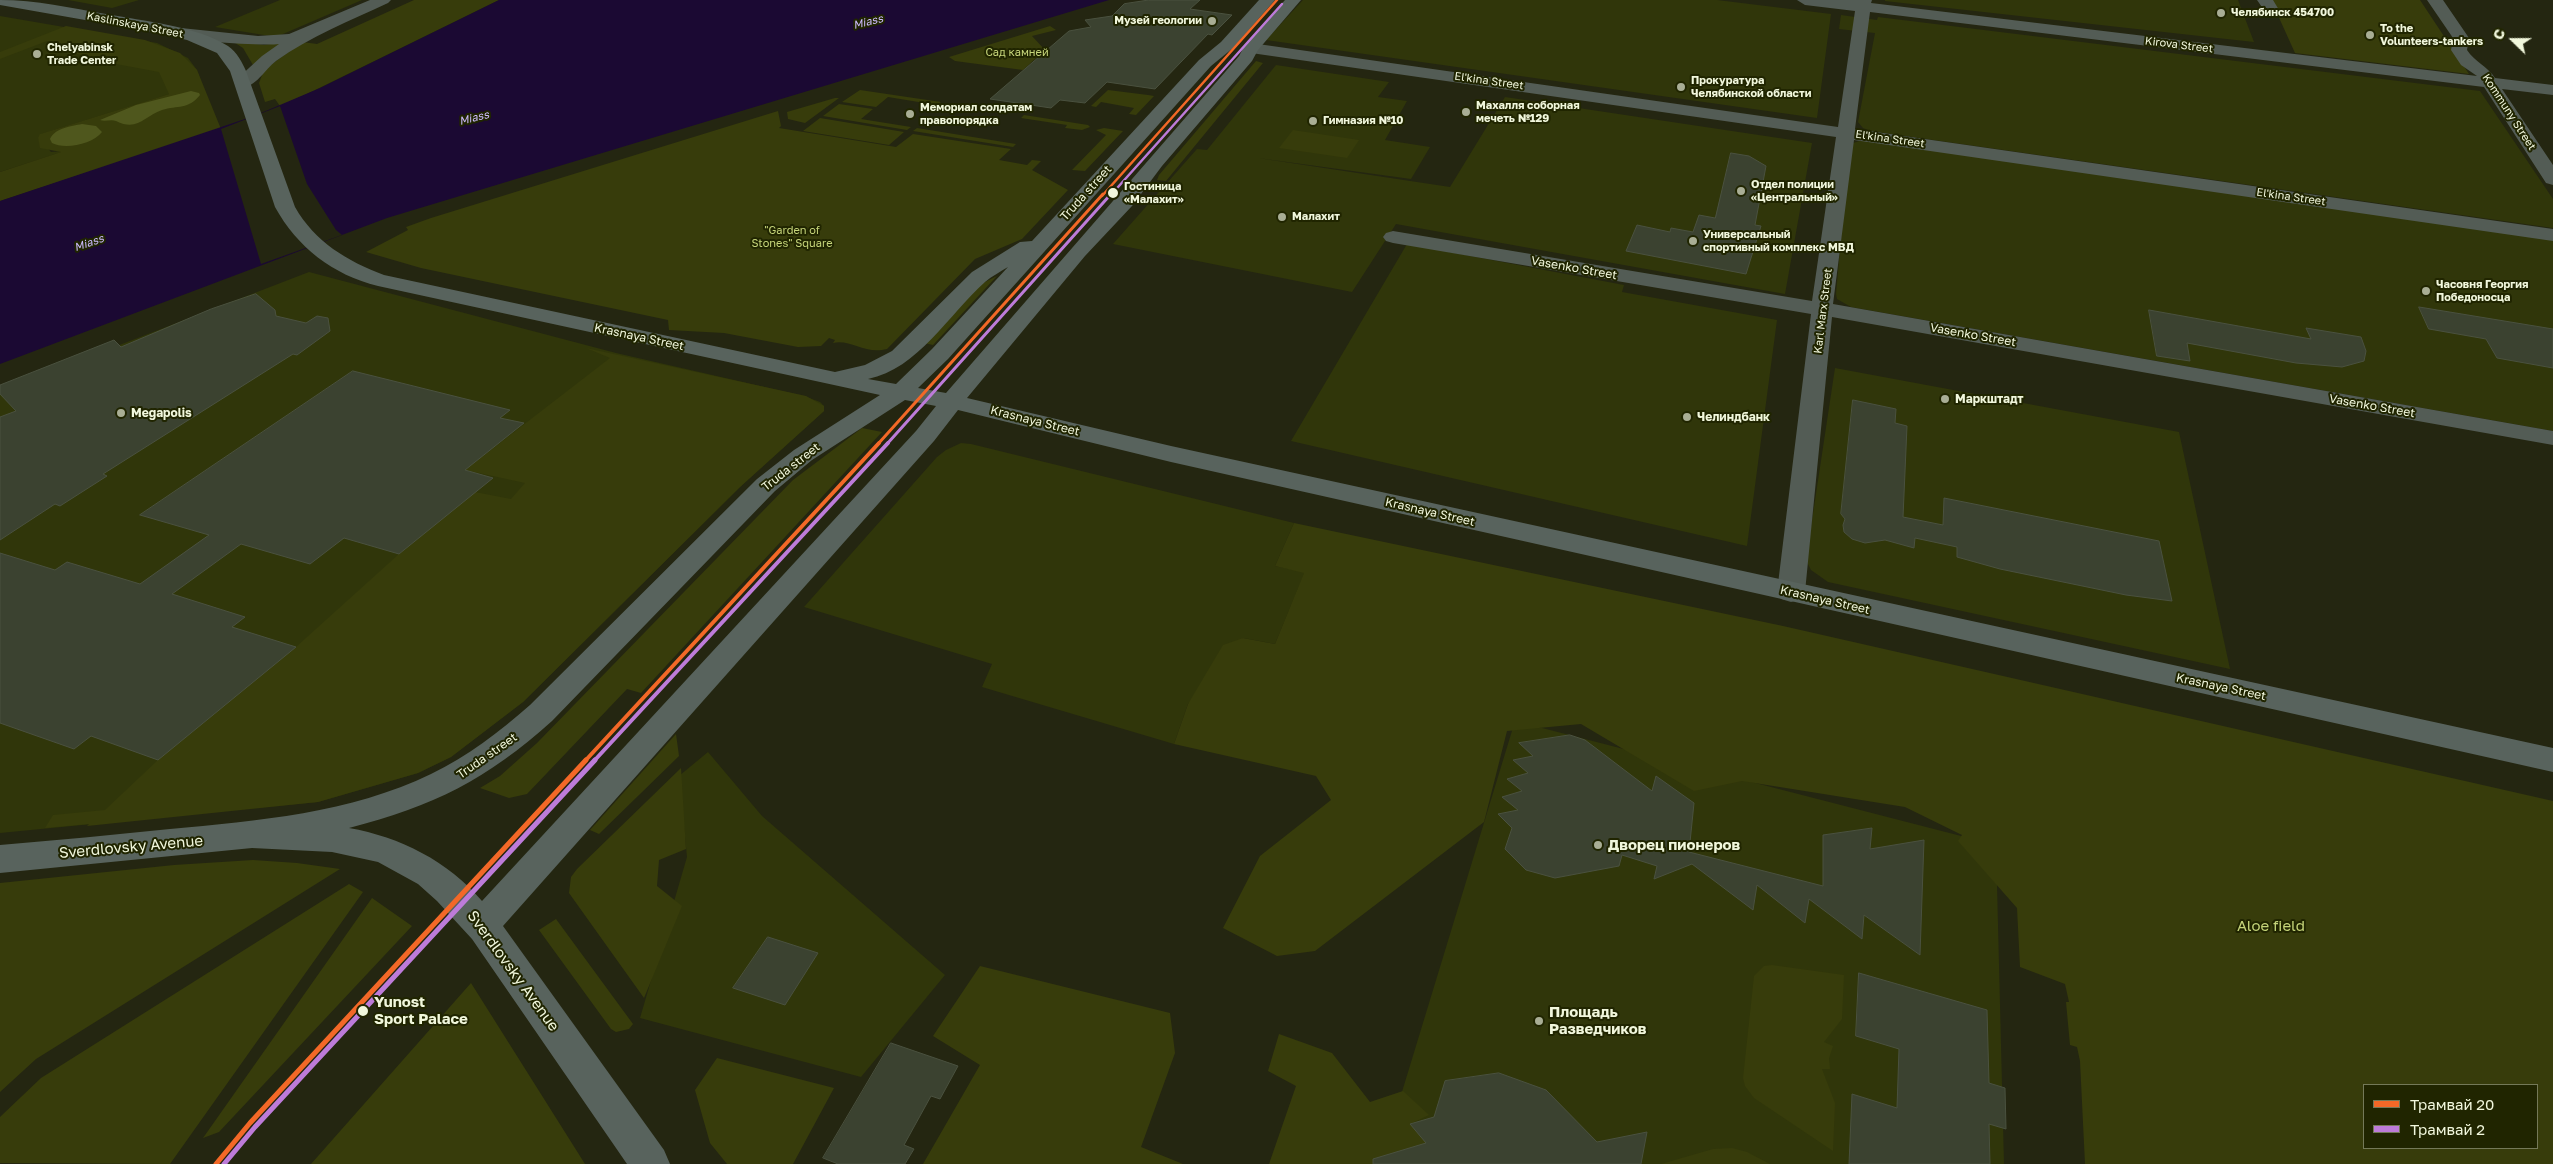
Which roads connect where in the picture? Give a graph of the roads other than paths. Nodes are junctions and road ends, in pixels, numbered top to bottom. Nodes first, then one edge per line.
1 (0, 0) edge
2 (383, 0) edge
3 (1267, 0) edge
4 (1293, 0) edge
5 (1806, 0) edge
6 (2435, 0) edge
7 (1864, 4) edge
8 (181, 33) junction
9 (304, 35) junction
10 (1227, 45) junction
11 (1251, 48) junction
12 (2486, 76) junction
13 (243, 83) junction
14 (2553, 90) edge
15 (254, 116) joint
16 (1846, 133) junction
17 (2553, 179) edge
18 (1048, 234) junction
19 (2553, 236) edge
20 (1393, 237) dead end
21 (1822, 309) junction
22 (834, 378) junction
23 (902, 391) junction
24 (954, 402) junction
25 (2553, 438) edge
26 (803, 455) junction
27 (1790, 592) junction
28 (2553, 760) edge
29 (252, 835) junction
30 (0, 859) edge
31 (482, 925) junction
32 (650, 1164) edge

1 - 8 main road, Kaslinskaya Street
2 - 9 street
3 - 10 main road, Truda street
4 - 11 main road
5 - 7 street, Kirova Street
6 - 12 street, Kommuny Street
7 - 12 street, Kirova Street
7 - 16 street, Karl Marx Street
8 - 9 street
8 - 13 main road, Kaslinskaya Street
9 - 13 street
10 - 11 main road, El'kina Street
10 - 18 main road, Truda street
11 - 16 street, El'kina Street
11 - 24 main road
12 - 14 street, Kirova Street
12 - 17 street, Kommuny Street
13 - 15 main road, Kaslinskaya Street
15 - 22 main road, Krasnaya Street
16 - 19 street, El'kina Street
16 - 21 street, Karl Marx Street
18 - 22 main road
18 - 23 main road, Truda street
20 - 21 street, Vasenko Street
21 - 25 street, Vasenko Street
21 - 27 street, Karl Marx Street
22 - 23 main road, Krasnaya Street
22 - 26 main road
23 - 24 main road, Krasnaya Street
23 - 26 main road, Truda street
24 - 27 main road, Krasnaya Street
24 - 31 main road
26 - 29 main road, Truda street
27 - 28 main road, Krasnaya Street
29 - 30 main road, Sverdlovsky Avenue
29 - 31 main road, Sverdlovsky Avenue
31 - 32 main road, Sverdlovsky Avenue

